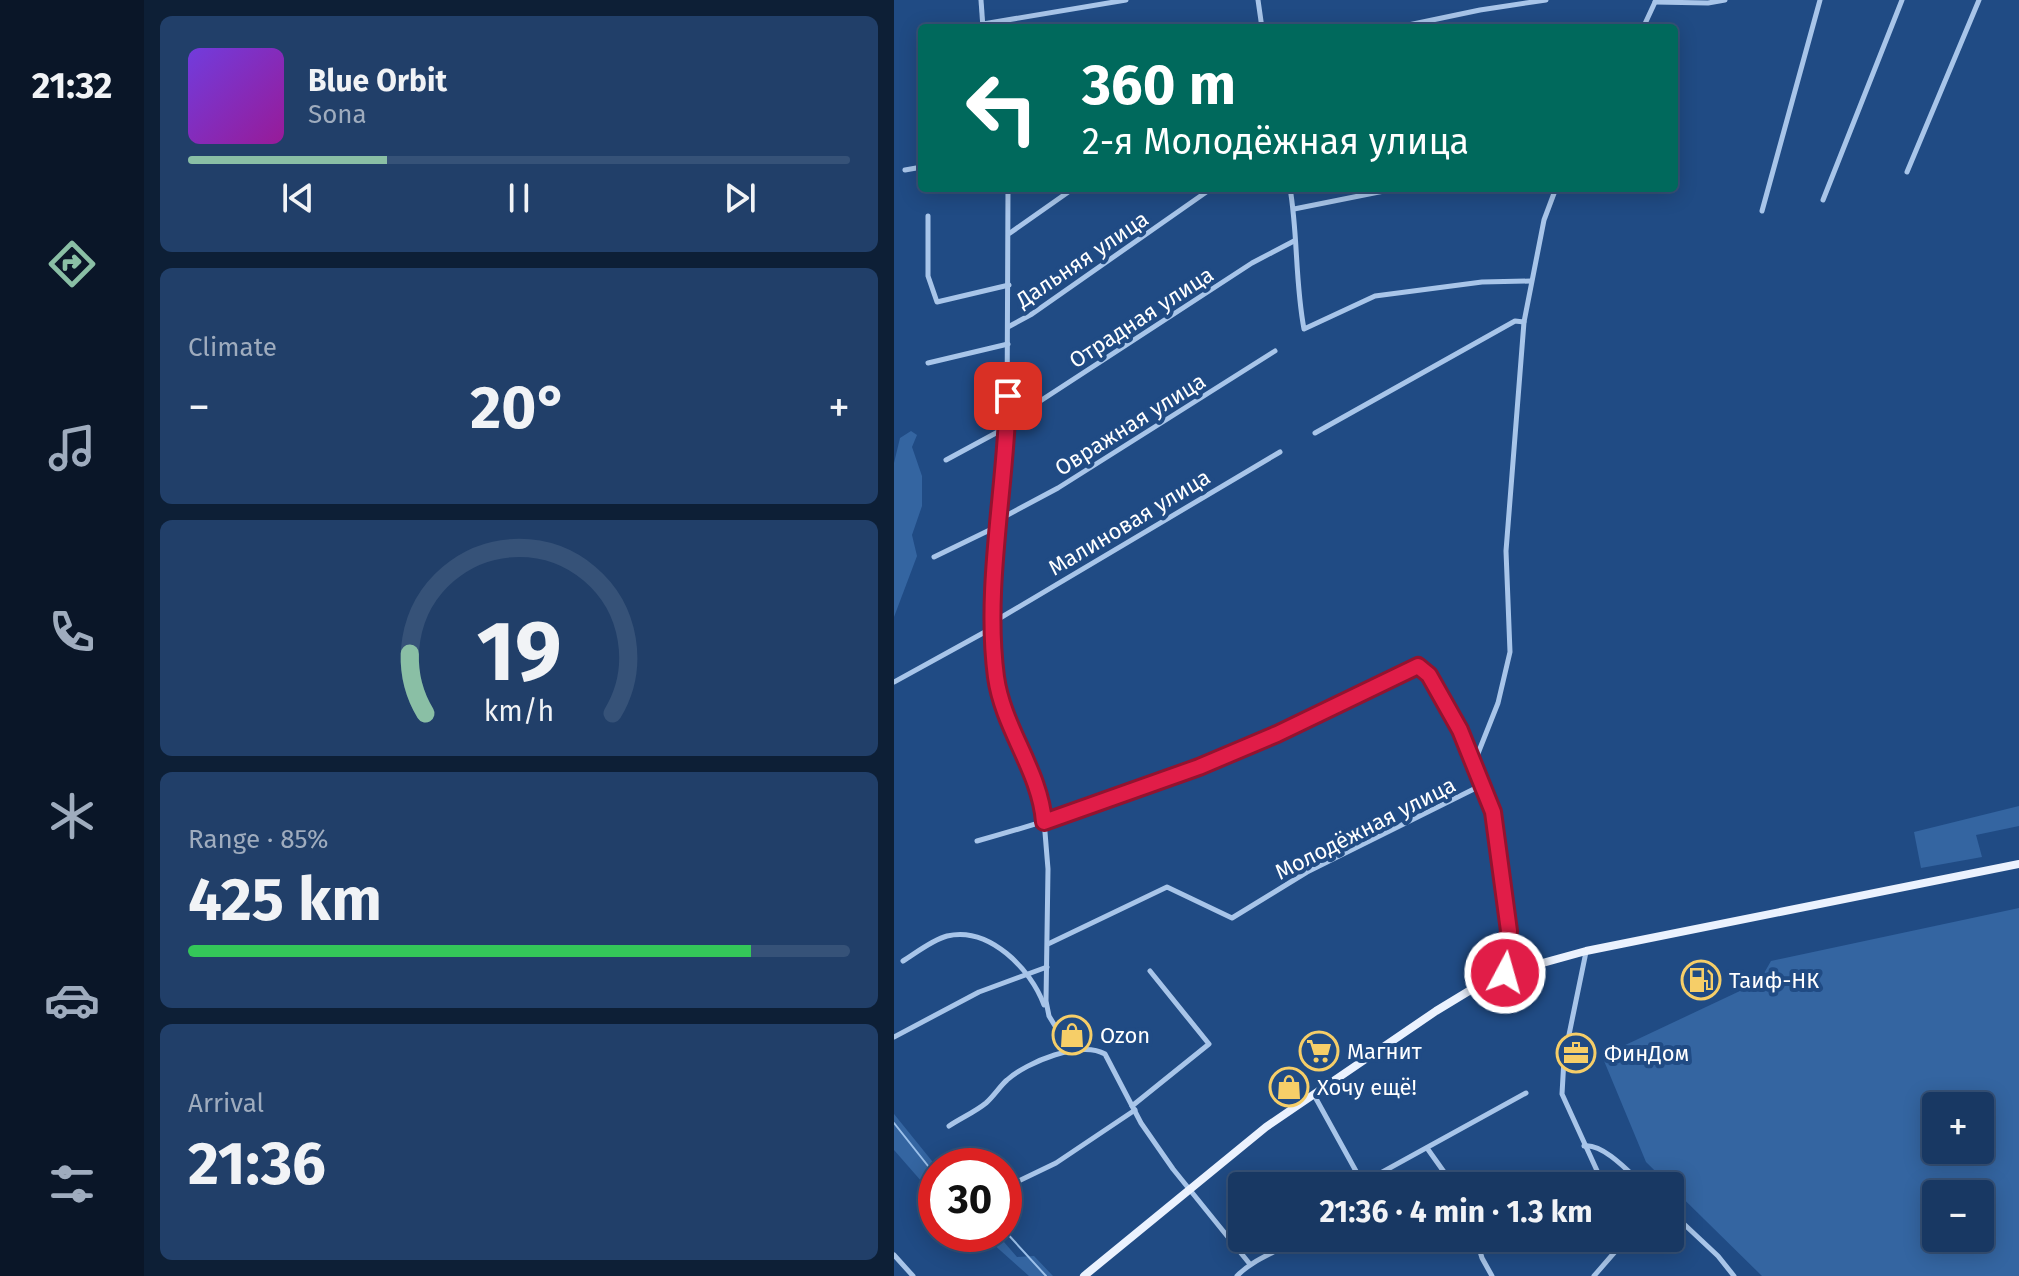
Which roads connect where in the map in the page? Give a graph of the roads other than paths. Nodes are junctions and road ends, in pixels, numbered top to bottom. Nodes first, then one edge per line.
1 (981, 0) edge
2 (1126, 0) edge
3 (1258, 0) edge
4 (1546, 0) edge
5 (1725, 0) edge
6 (1820, 0) edge
7 (1902, 0) edge
8 (1979, 0) edge
9 (1655, 1) edge
10 (983, 24) edge
11 (994, 24) edge
12 (1261, 24) edge
13 (1413, 24) edge
14 (1645, 24) edge
15 (918, 168) edge
16 (905, 170) dead end
17 (1907, 172) dead end
18 (1008, 192) edge
19 (1068, 192) edge
20 (1206, 192) edge
21 (1291, 192) edge
22 (1379, 192) edge
23 (1554, 192) edge
24 (1823, 200) dead end
25 (1294, 209) junction
26 (1762, 211) dead end
27 (928, 216) dead end
28 (1009, 234) junction
29 (1294, 241) junction
30 (1531, 281) junction
31 (1009, 285) junction
32 (1524, 322) junction
33 (1008, 327) junction
34 (1008, 344) junction
35 (1275, 351) dead end
36 (928, 363) dead end
37 (1007, 424) junction
38 (1315, 433) dead end
39 (1280, 452) dead end
40 (946, 460) dead end
41 (999, 522) junction
42 (934, 557) dead end
43 (994, 624) junction
44 (894, 682) edge
45 (1474, 762) junction
46 (1482, 785) junction
47 (1044, 822) junction
48 (977, 841) dead end
49 (2019, 864) edge
50 (1048, 944) junction
51 (1586, 951) junction
52 (903, 961) dead end
53 (1047, 967) junction
54 (1150, 971) dead end
55 (1505, 973) junction
56 (1027, 975) junction
57 (1049, 1016) junction
58 (894, 1037) edge
59 (1069, 1049) junction
60 (1526, 1093) dead end
61 (1313, 1094) junction
62 (1134, 1108) junction
63 (949, 1126) dead end
64 (1584, 1146) junction
65 (1427, 1148) junction
66 (1354, 1172) edge
67 (1382, 1172) edge
68 (1444, 1172) edge
69 (1597, 1172) edge
70 (1627, 1172) edge
71 (1022, 1179) edge
72 (1189, 1187) junction
73 (1684, 1224) edge
74 (1270, 1252) edge
75 (1480, 1252) edge
76 (1615, 1252) edge
77 (894, 1255) edge
78 (1249, 1263) junction
79 (913, 1276) edge
80 (1084, 1276) edge
81 (1237, 1276) edge
82 (1492, 1276) edge
83 (1594, 1276) edge
84 (1734, 1276) edge

1 - 10 street
2 - 11 street
3 - 12 street
4 - 13 street
5 - 9 street
6 - 26 street
7 - 24 street
8 - 17 street
9 - 14 street
15 - 16 street
18 - 28 street
19 - 28 street
20 - 33 street, Дальняя улица
21 - 25 street
22 - 25 street
23 - 30 street
25 - 29 street
27 - 31 street
28 - 31 street
29 - 30 street
29 - 37 street, Отрадная улица
30 - 32 street
31 - 33 street
32 - 38 street
32 - 45 street
33 - 34 street
34 - 36 street
34 - 37 street
35 - 41 street, Овражная улица
37 - 40 street, Отрадная улица
37 - 41 street
39 - 43 street, Малиновая улица
41 - 42 street, Овражная улица
41 - 43 street
43 - 44 street, Малиновая улица
43 - 47 street
45 - 46 street
45 - 47 street
46 - 50 street, Молодёжная улица
46 - 55 street
47 - 48 street
47 - 50 street
49 - 51 main road
50 - 53 street
51 - 55 main road
51 - 64 street
52 - 56 street
53 - 56 street
53 - 57 street
54 - 62 street
55 - 61 main road
56 - 57 street
56 - 58 street
57 - 59 street
59 - 62 street
59 - 63 street
60 - 65 street
61 - 66 street
61 - 72 main road
62 - 71 street
62 - 72 street
64 - 69 street
64 - 70 street
65 - 67 street
65 - 68 street
72 - 78 street
72 - 80 main road
73 - 84 street
74 - 78 street
75 - 82 street
76 - 83 street
77 - 79 street
78 - 81 street

